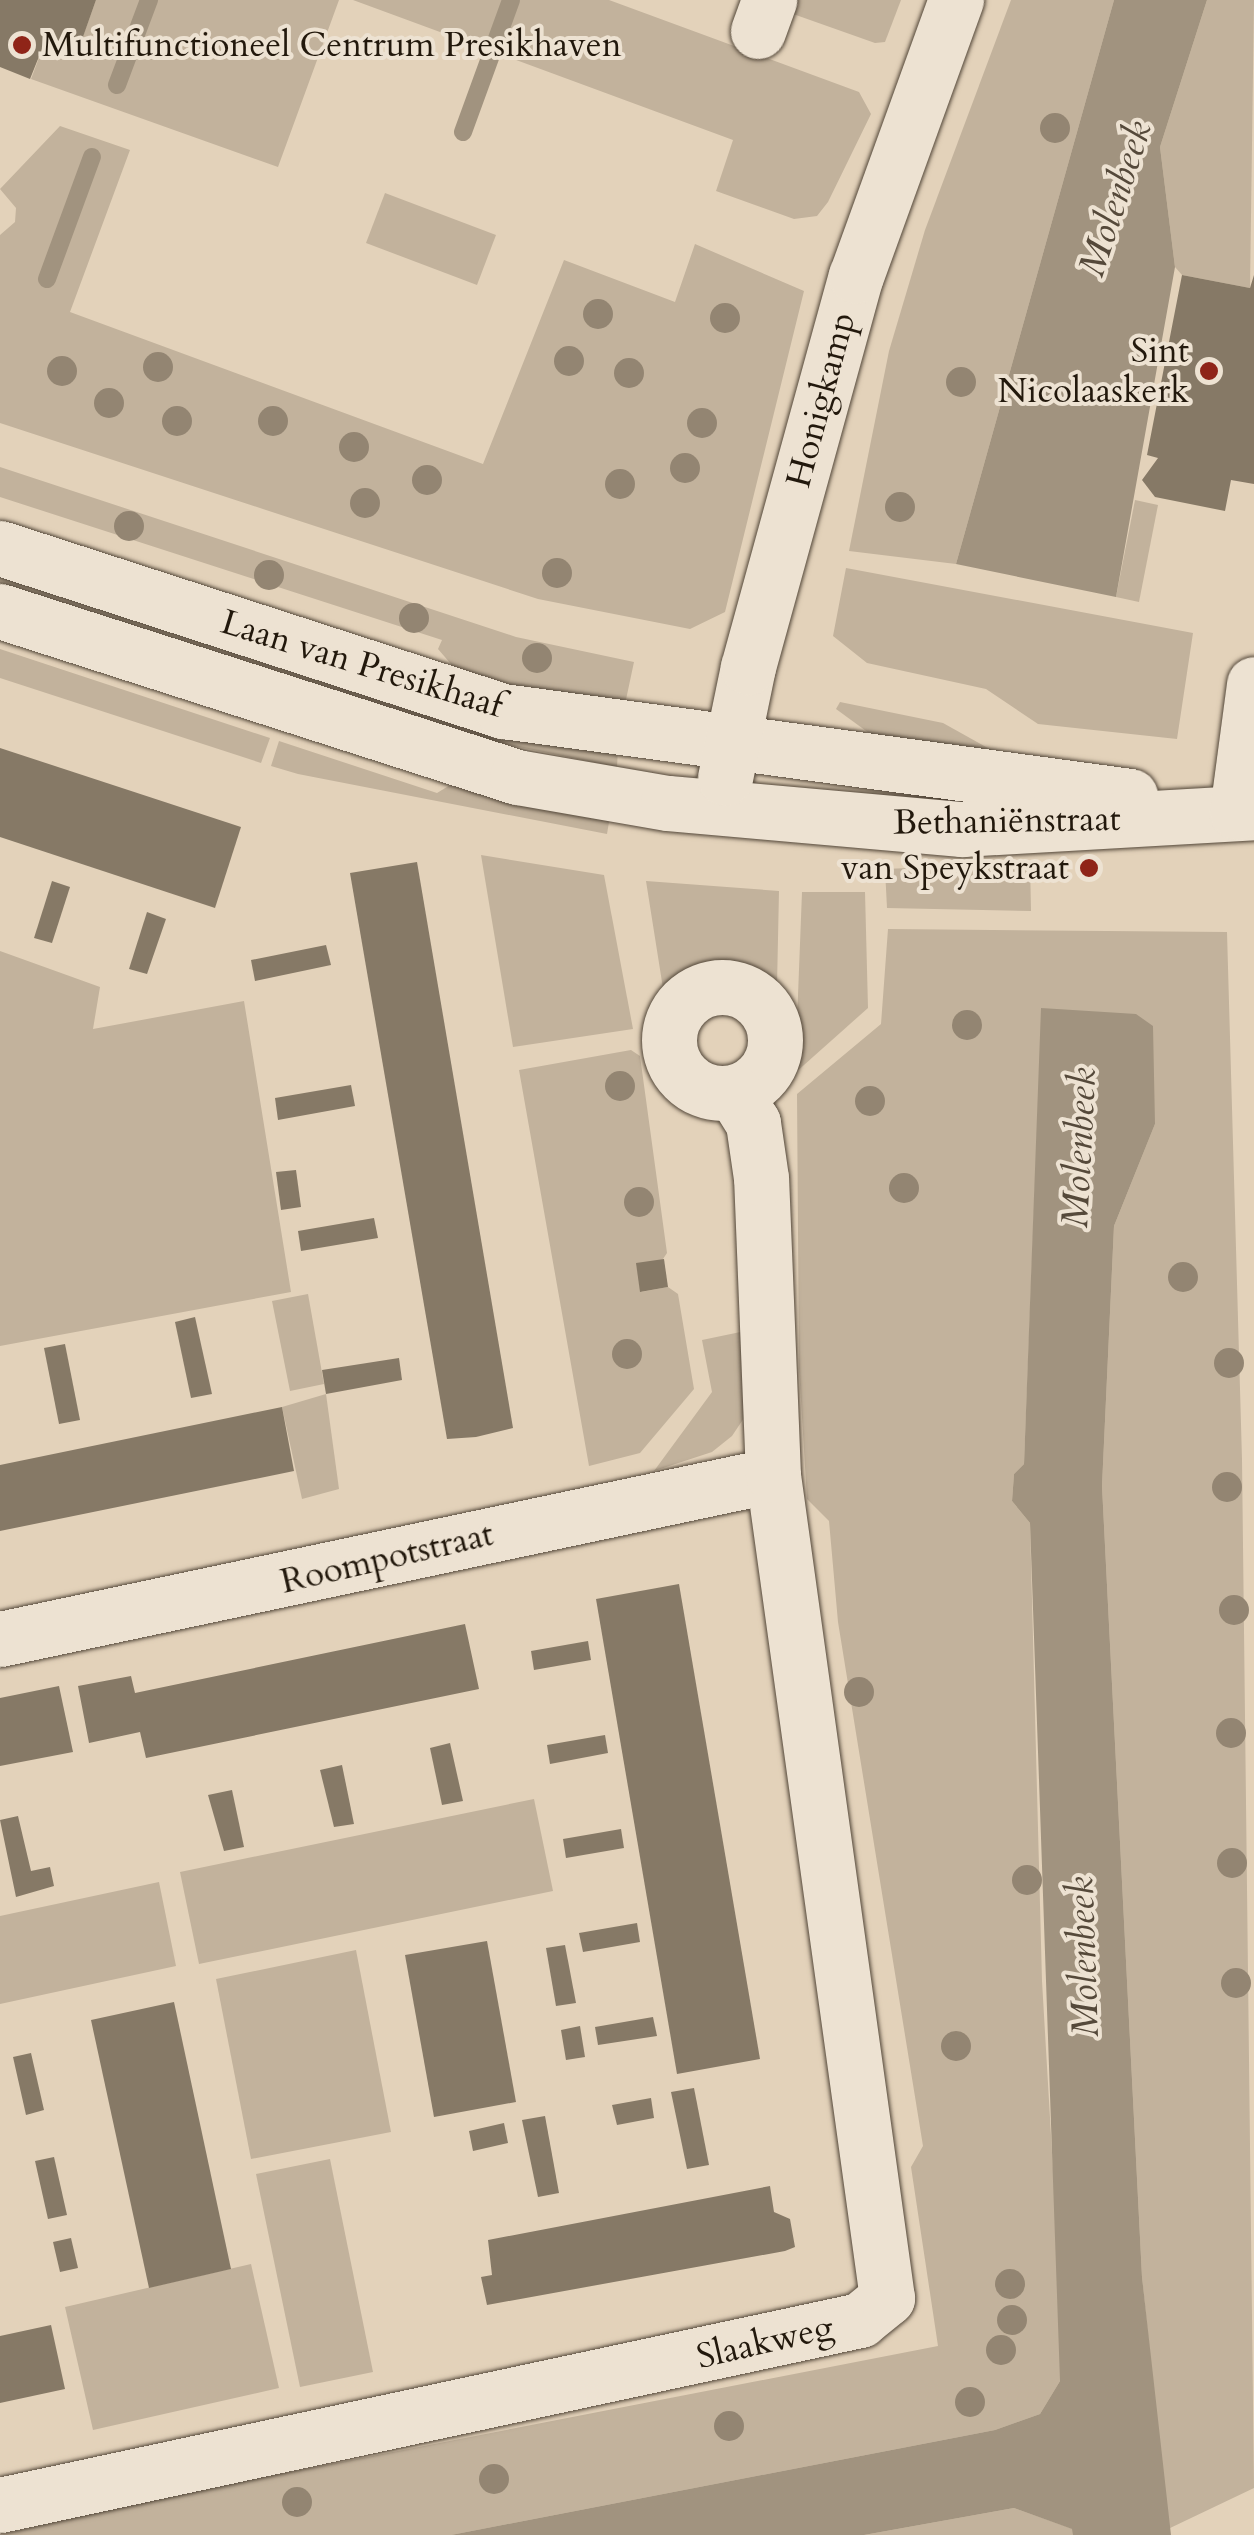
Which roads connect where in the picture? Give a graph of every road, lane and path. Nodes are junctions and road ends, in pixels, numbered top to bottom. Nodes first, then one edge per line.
1 (956, 0) edge
2 (0, 548) edge
3 (0, 610) edge
4 (1254, 684) edge
5 (732, 742) junction
6 (718, 809) junction
7 (1245, 812) edge
8 (734, 1092) dead end
9 (773, 1475) junction
10 (0, 1638) edge
11 (0, 2505) edge

1 - 5 street, Honigkamp
2 - 5 street, Laan van Presikhaaf
3 - 6 street, Laan van Presikhaaf
4 - 7 street
5 - 6 street, Honigkamp
5 - 7 street, Bethaniënstraat
6 - 7 street, Bethaniënstraat
8 - 9 street
9 - 10 street, Roompotstraat
9 - 11 street, Slaakweg

